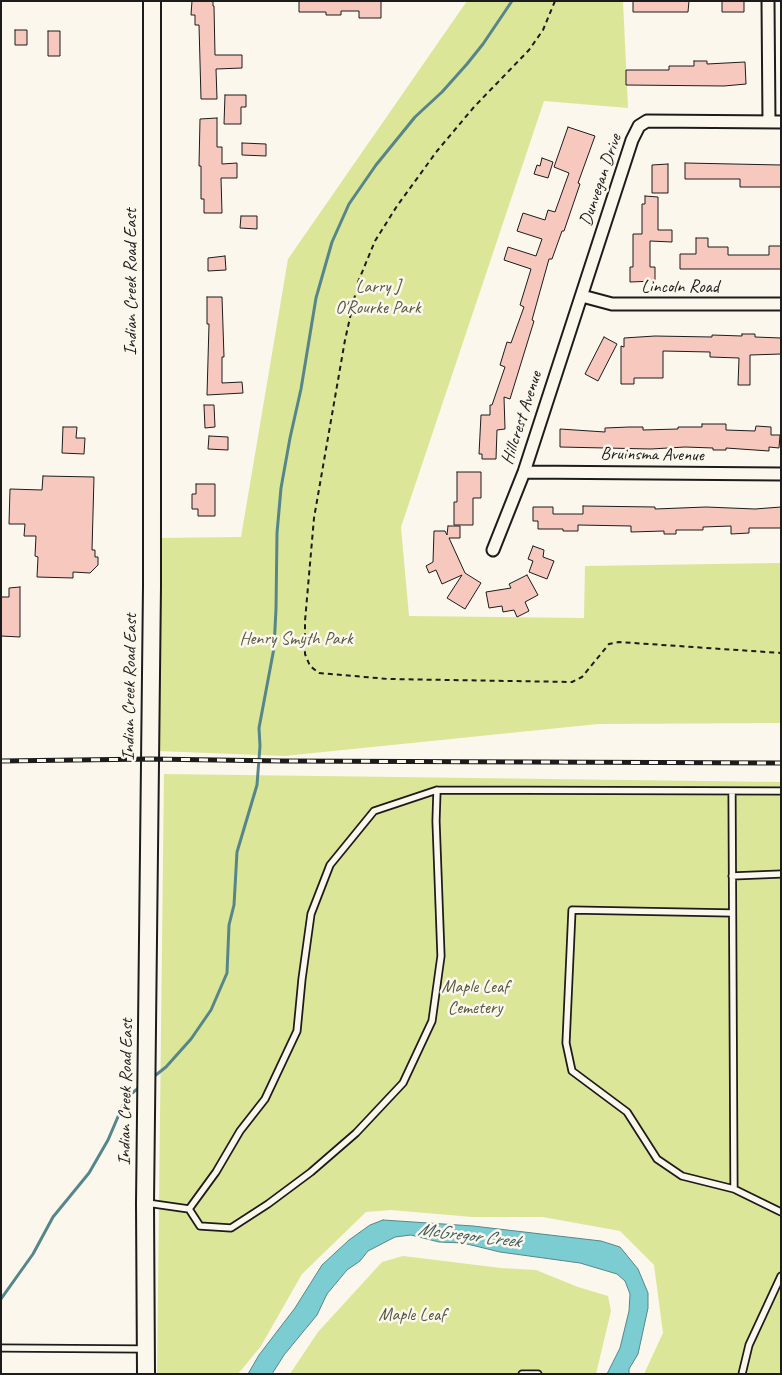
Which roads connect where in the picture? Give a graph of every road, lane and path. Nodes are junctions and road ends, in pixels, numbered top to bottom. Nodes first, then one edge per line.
1 (152, 1) edge
2 (555, 1) edge
3 (768, 1) edge
4 (769, 122) junction
5 (781, 122) edge
6 (582, 296) junction
7 (781, 304) edge
8 (524, 472) junction
9 (781, 474) edge
10 (493, 550) dead end
11 (781, 653) edge
12 (438, 790) junction
13 (732, 791) junction
14 (781, 791) edge
15 (781, 874) edge
16 (732, 876) junction
17 (732, 914) junction
18 (734, 1189) junction
19 (145, 1203) junction
20 (189, 1209) junction
21 (781, 1212) edge
22 (781, 1276) edge
23 (1, 1348) edge
24 (146, 1349) junction
25 (146, 1374) edge
26 (522, 1374) edge
27 (538, 1374) edge
28 (742, 1374) edge

1 - 19 main road, Indian Creek Road East
2 - 11 path
3 - 4 street
4 - 5 street, Dunvegan Drive
4 - 6 street, Dunvegan Drive
6 - 7 street, Lincoln Road
6 - 8 street, Hillcrest Avenue
8 - 9 street, Bruinsma Avenue
8 - 10 street, Hillcrest Avenue
12 - 13 lane
12 - 20 lane
12 - 20 lane
13 - 14 lane
13 - 16 lane
15 - 16 lane
16 - 17 lane
17 - 18 lane
17 - 18 lane
18 - 21 lane
19 - 20 lane
19 - 24 main road, Indian Creek Road East
22 - 28 lane
23 - 24 lane
24 - 25 main road, Indian Creek Road East
26 - 27 lane

